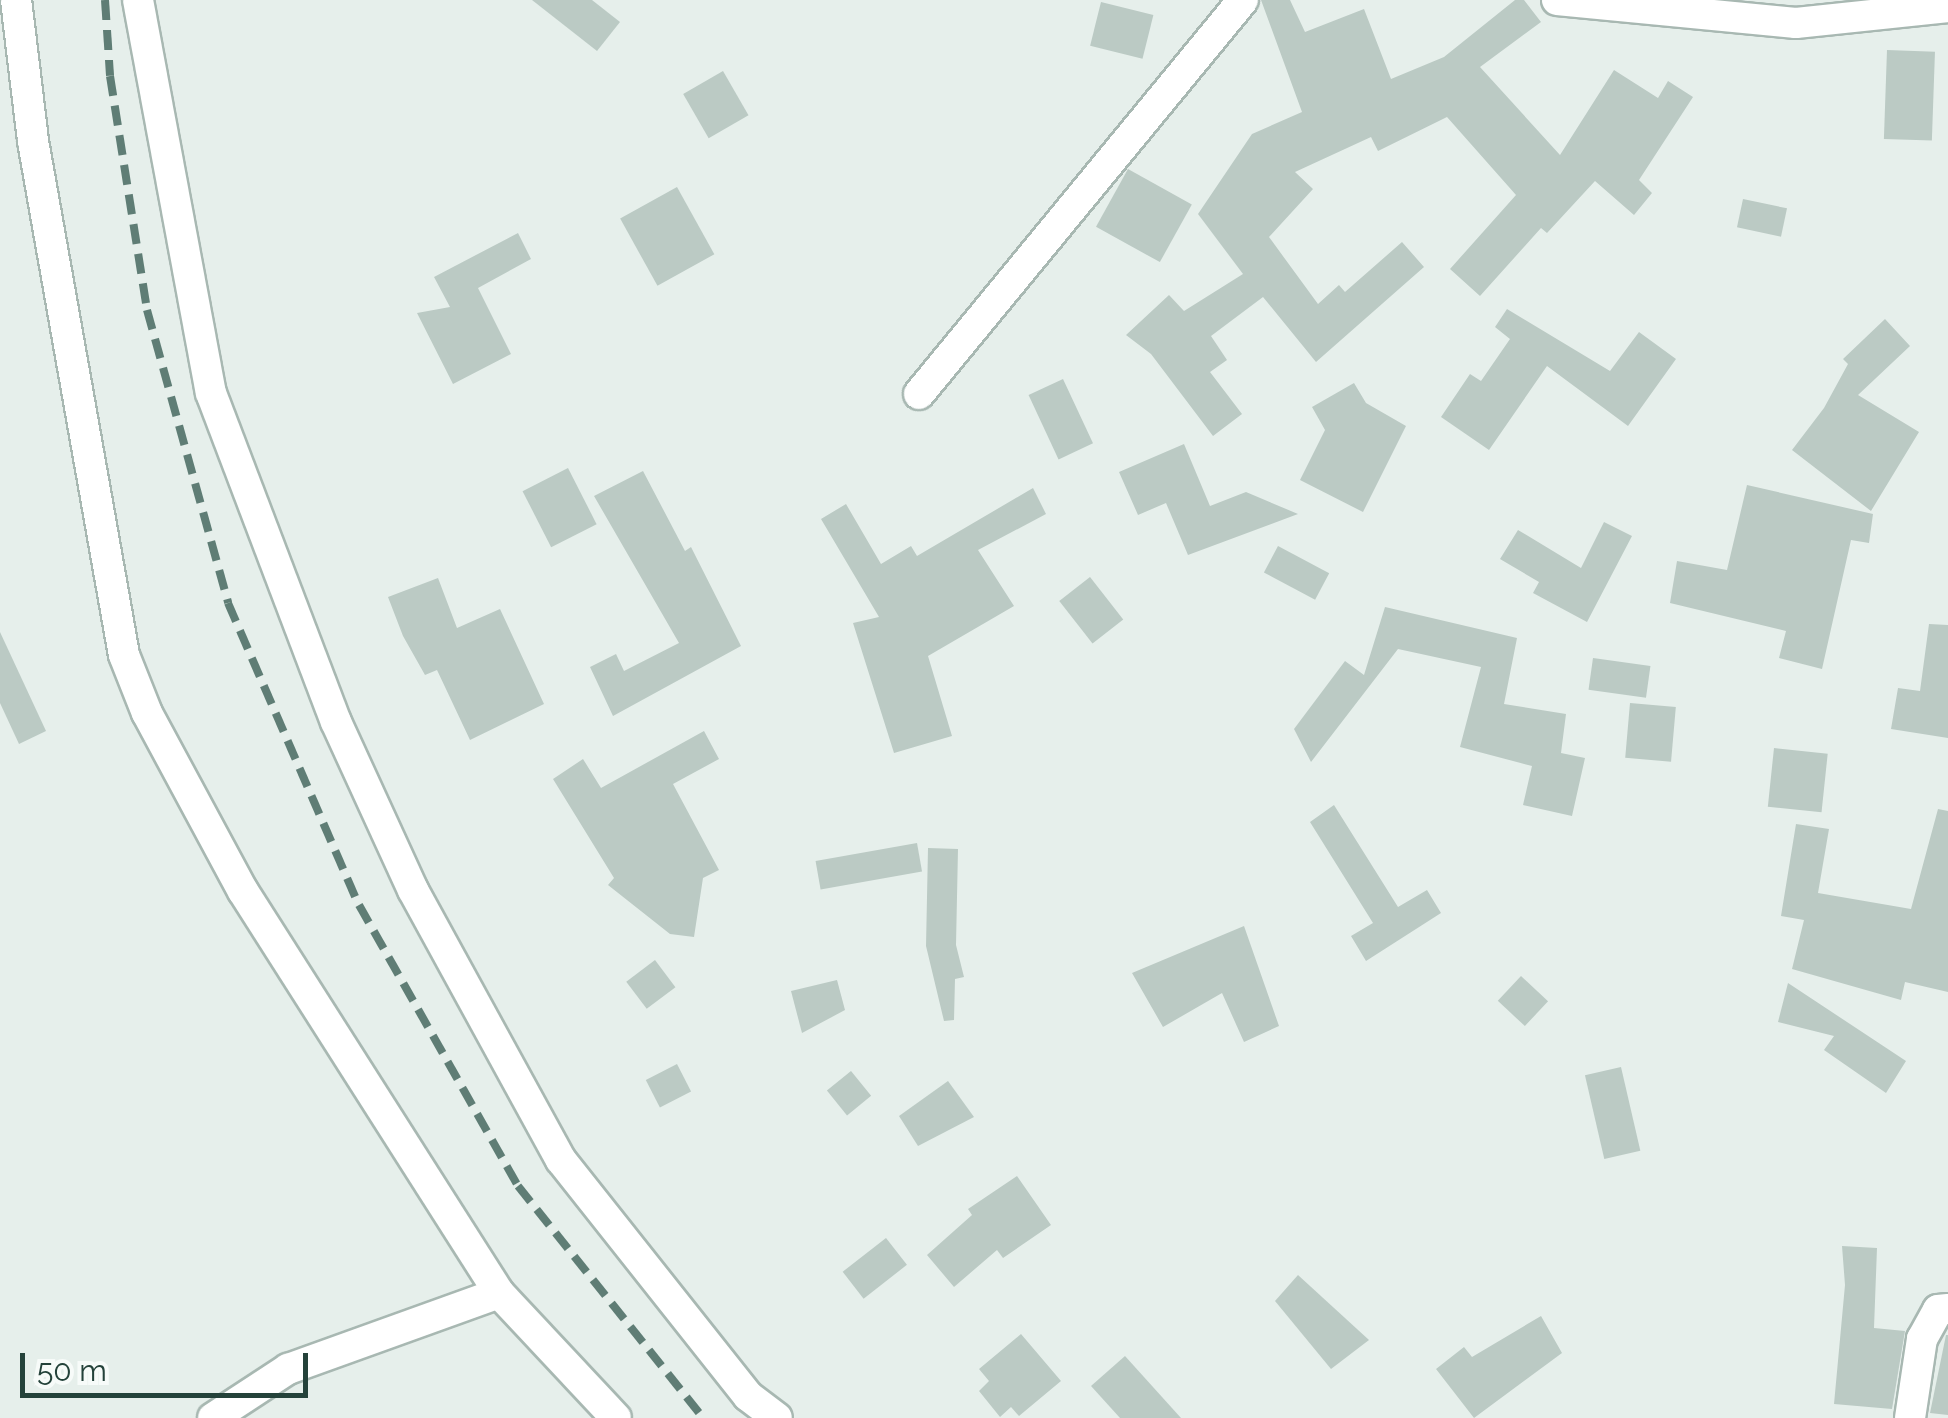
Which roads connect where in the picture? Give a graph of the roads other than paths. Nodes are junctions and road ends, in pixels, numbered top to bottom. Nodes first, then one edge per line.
1 (16, 0) edge
2 (138, 0) edge
3 (1242, 0) edge
4 (1557, 0) edge
5 (1948, 6) edge
6 (1795, 12) edge
7 (918, 394) dead end
8 (499, 1294) junction
9 (1948, 1309) edge
10 (213, 1418) edge
11 (616, 1418) edge
12 (777, 1418) edge
13 (1910, 1418) edge

1 - 8 street
2 - 12 street
3 - 7 street
4 - 6 street
5 - 6 street
8 - 10 street
8 - 11 street
9 - 13 street

